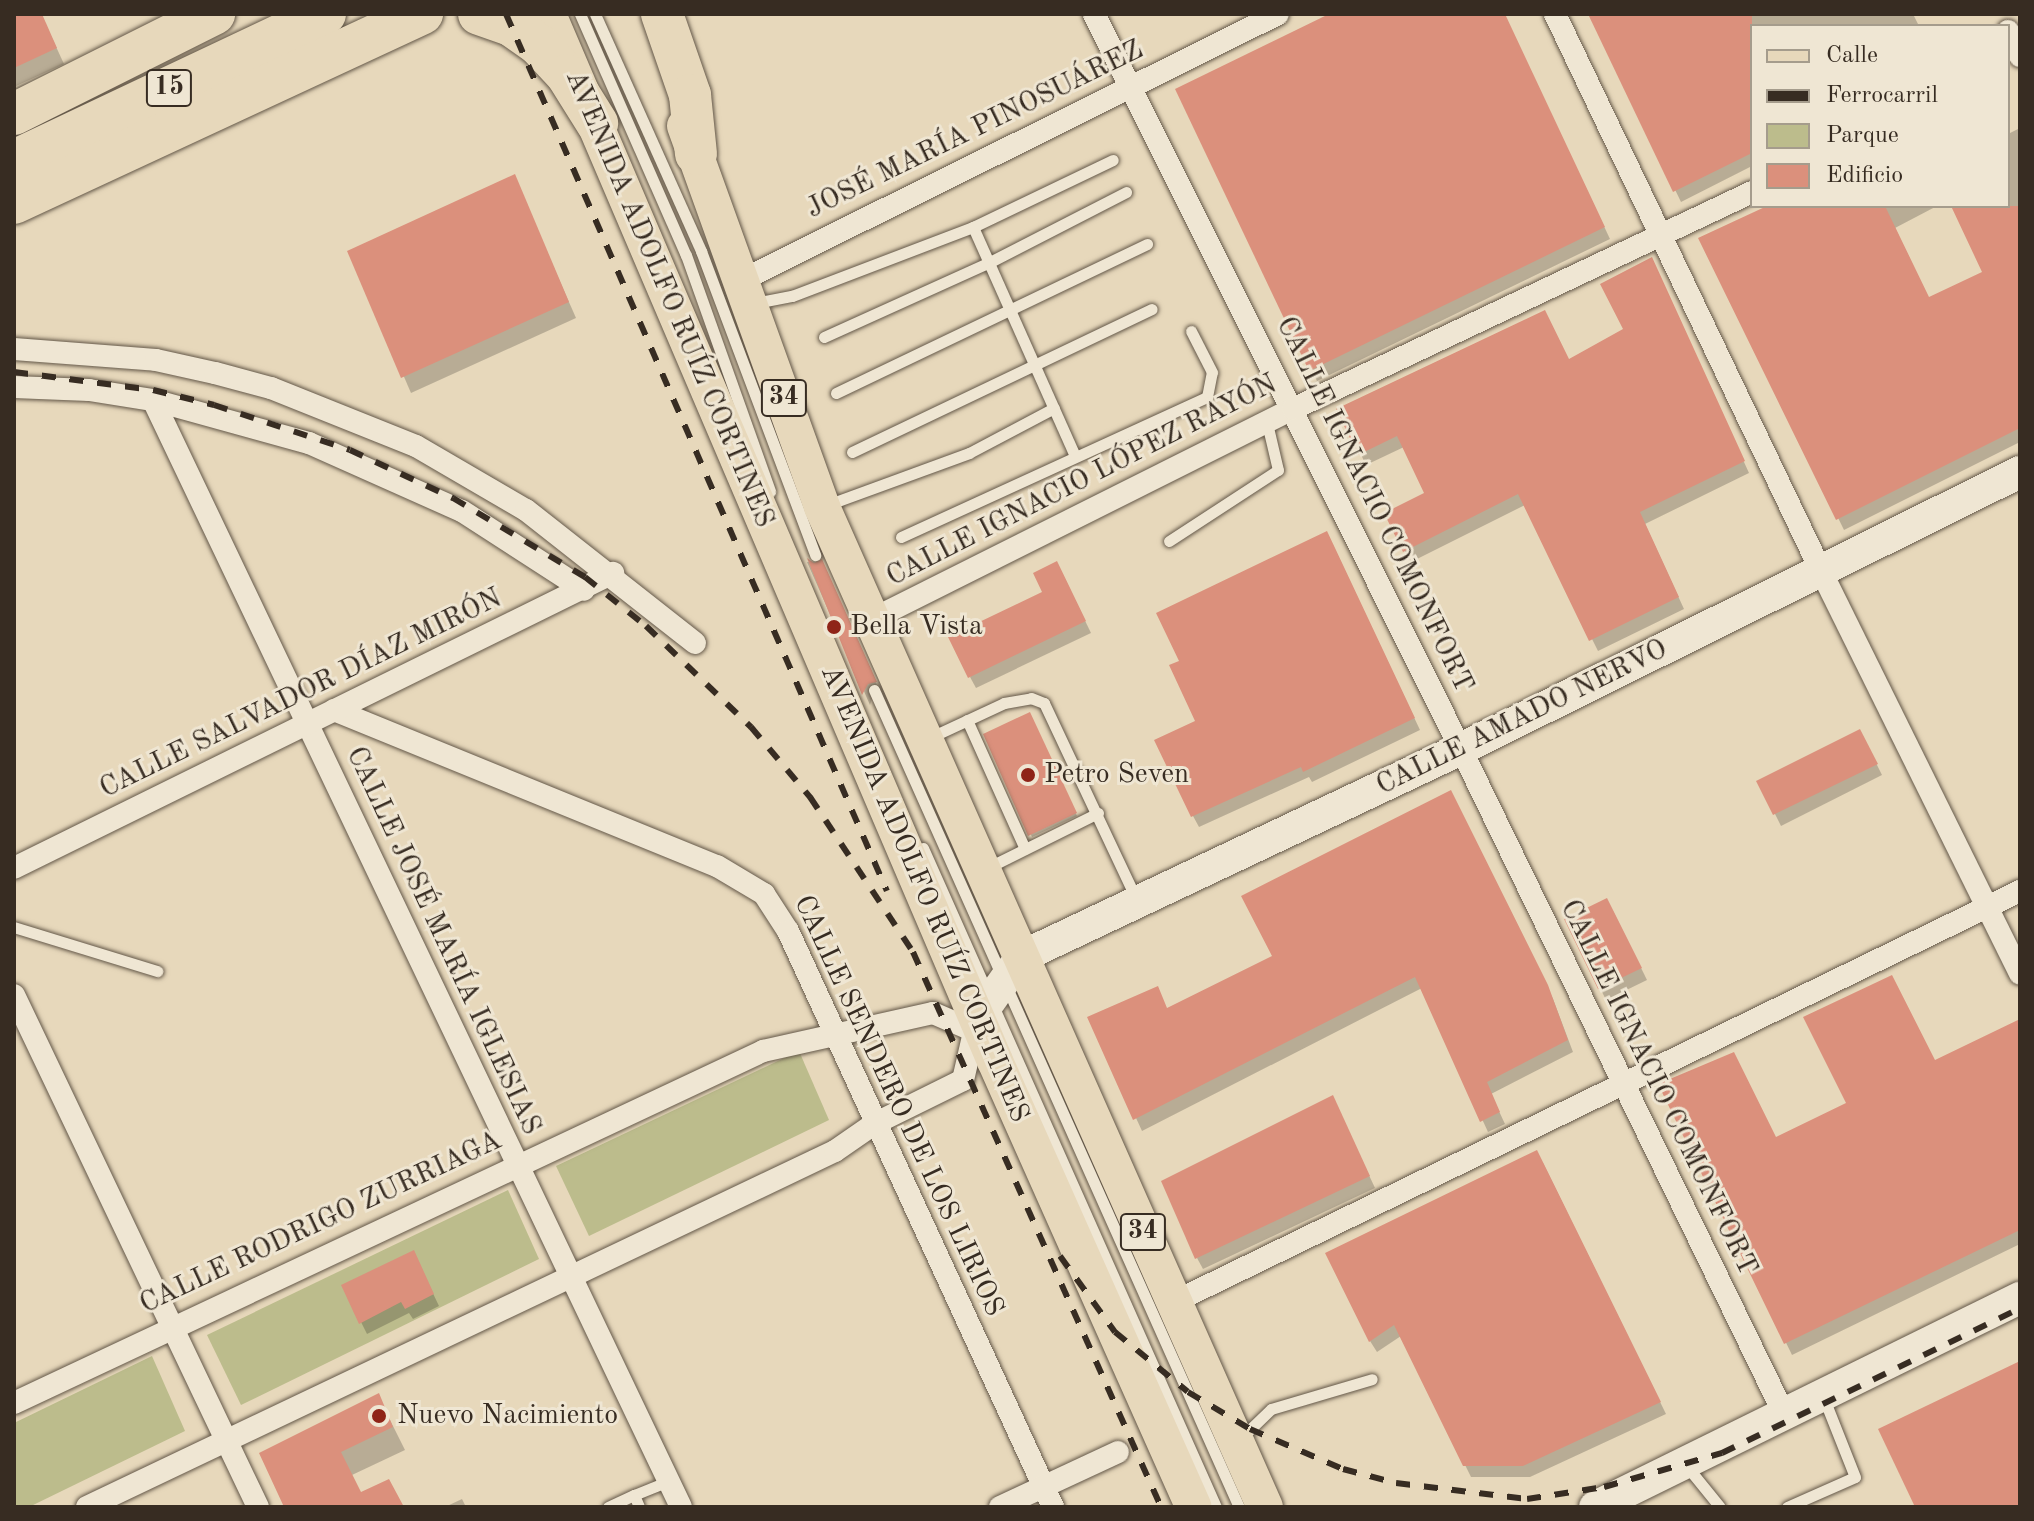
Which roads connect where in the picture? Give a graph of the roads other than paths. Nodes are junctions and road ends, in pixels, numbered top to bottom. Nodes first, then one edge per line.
1 (214, 14) edge
2 (325, 14) edge
3 (422, 14) edge
4 (479, 14) edge
5 (548, 14) edge
6 (580, 14) edge
7 (595, 14) edge
8 (645, 14) edge
9 (662, 14) edge
10 (1094, 14) edge
11 (1278, 14) edge
12 (1555, 14) edge
13 (2010, 34) edge
14 (2020, 56) edge
15 (1129, 87) junction
16 (14, 114) edge
17 (597, 123) junction
18 (696, 154) junction
19 (1113, 160) dead end
20 (14, 161) edge
21 (1126, 192) dead end
22 (1750, 193) edge
23 (14, 203) edge
24 (973, 227) junction
25 (1661, 237) junction
26 (1147, 244) dead end
27 (990, 262) junction
28 (747, 292) junction
29 (1152, 309) dead end
30 (1011, 311) junction
31 (1191, 331) dead end
32 (824, 337) dead end
33 (14, 349) edge
34 (1035, 361) junction
35 (14, 387) edge
36 (836, 393) dead end
37 (153, 400) junction
38 (1054, 408) junction
39 (1293, 409) junction
40 (1267, 423) junction
41 (852, 452) dead end
42 (1075, 456) junction
43 (2020, 472) edge
44 (775, 505) dead end
45 (822, 507) junction
46 (780, 520) dead end
47 (901, 537) dead end
48 (1169, 541) dead end
49 (815, 555) dead end
50 (796, 563) dead end
51 (1821, 571) junction
52 (613, 573) junction
53 (584, 590) junction
54 (873, 619) junction
55 (695, 643) dead end
56 (874, 690) dead end
57 (855, 698) dead end
58 (334, 710) junction
59 (967, 720) junction
60 (307, 724) junction
61 (868, 727) dead end
62 (925, 739) junction
63 (1461, 749) junction
64 (1098, 813) junction
65 (914, 828) dead end
66 (1025, 849) junction
67 (14, 868) edge
68 (983, 870) junction
69 (2020, 891) edge
70 (1137, 901) junction
71 (1988, 907) junction
72 (14, 927) edge
73 (157, 971) dead end
74 (2020, 973) edge
75 (14, 995) edge
76 (994, 998) junction
77 (832, 1034) junction
78 (1623, 1087) junction
79 (874, 1124) junction
80 (515, 1164) junction
81 (571, 1278) junction
82 (2020, 1298) edge
83 (1174, 1302) junction
84 (172, 1328) junction
85 (1372, 1379) dead end
86 (1823, 1395) junction
87 (14, 1403) edge
88 (1784, 1414) junction
89 (226, 1440) junction
90 (1236, 1442) junction
91 (1118, 1452) dead end
92 (1684, 1463) junction
93 (669, 1481) junction
94 (1048, 1497) edge
95 (637, 1501) edge
96 (87, 1507) edge
97 (258, 1507) edge
98 (608, 1507) edge
99 (681, 1507) edge
100 (1000, 1507) edge
101 (1194, 1507) edge
102 (1216, 1507) edge
103 (1239, 1507) edge
104 (1265, 1507) edge
105 (1595, 1507) edge
106 (1720, 1507) edge
107 (1787, 1507) edge

1 - 16 highway
2 - 20 highway, 15
3 - 23 highway
4 - 17 highway
5 - 17 main road, AVENIDA ADOLFO RUÍZ CORTINES / 34
6 - 44 lane
7 - 49 lane
8 - 18 main road, AVENIDA ADOLFO RUÍZ CORTINES / 34
9 - 18 highway
10 - 15 street, CALLE IGNACIO COMONFORT
11 - 15 street, JOSÉ MARÍA PINOSUÁREZ
12 - 25 street
13 - 14 street
15 - 28 street, JOSÉ MARÍA PINOSUÁREZ
15 - 39 street, CALLE IGNACIO COMONFORT
17 - 76 main road, AVENIDA ADOLFO RUÍZ CORTINES / 34
18 - 28 main road, AVENIDA ADOLFO RUÍZ CORTINES / 34
19 - 24 lane
21 - 27 lane
22 - 25 street, CALLE IGNACIO LÓPEZ RAYÓN
24 - 27 lane
24 - 28 lane
25 - 39 street, CALLE IGNACIO LÓPEZ RAYÓN
25 - 51 street
26 - 30 lane
27 - 30 lane
27 - 32 lane
28 - 45 main road, AVENIDA ADOLFO RUÍZ CORTINES / 34
29 - 34 lane
30 - 34 lane
30 - 36 lane
31 - 42 lane
33 - 52 street
34 - 38 lane
34 - 41 lane
35 - 37 street
37 - 53 street
37 - 60 street, CALLE JOSÉ MARÍA IGLESIAS
38 - 42 lane
38 - 45 lane
39 - 40 street, CALLE IGNACIO LÓPEZ RAYÓN
39 - 63 street, CALLE IGNACIO COMONFORT
40 - 48 lane
40 - 54 street, CALLE IGNACIO LÓPEZ RAYÓN
42 - 47 lane
43 - 51 street, CALLE AMADO NERVO
45 - 54 main road, AVENIDA ADOLFO RUÍZ CORTINES / 34
46 - 50 lane
51 - 63 street, CALLE AMADO NERVO
51 - 71 street
52 - 53 street, CALLE SALVADOR DÍAZ MIRÓN
52 - 55 street
53 - 58 street, CALLE SALVADOR DÍAZ MIRÓN
54 - 62 main road, AVENIDA ADOLFO RUÍZ CORTINES / 34
56 - 76 lane
57 - 61 lane
58 - 60 street, CALLE SALVADOR DÍAZ MIRÓN
58 - 77 street, CALLE SENDERO DE LOS LIRIOS
59 - 62 lane
59 - 64 lane
59 - 66 lane
60 - 67 street, CALLE SALVADOR DÍAZ MIRÓN
60 - 80 street, CALLE JOSÉ MARÍA IGLESIAS
62 - 68 main road, AVENIDA ADOLFO RUÍZ CORTINES / 34
63 - 70 street, CALLE AMADO NERVO
63 - 78 street, CALLE IGNACIO COMONFORT
64 - 66 lane
64 - 70 lane
65 - 76 lane
66 - 68 lane
68 - 76 main road, AVENIDA ADOLFO RUÍZ CORTINES / 34
69 - 71 street
70 - 76 street, CALLE AMADO NERVO
71 - 74 street
71 - 78 street
72 - 73 lane
75 - 84 street
76 - 77 street, CALLE RODRIGO ZURRIAGA
76 - 79 street
76 - 83 main road, AVENIDA ADOLFO RUÍZ CORTINES / 34
76 - 101 main road, AVENIDA ADOLFO RUÍZ CORTINES / 34
76 - 102 lane
76 - 103 lane
77 - 79 street, CALLE SENDERO DE LOS LIRIOS
77 - 80 street, CALLE RODRIGO ZURRIAGA
78 - 83 street
78 - 88 street, CALLE IGNACIO COMONFORT
79 - 81 street
79 - 94 street, CALLE SENDERO DE LOS LIRIOS
80 - 81 street, CALLE JOSÉ MARÍA IGLESIAS
80 - 84 street, CALLE RODRIGO ZURRIAGA
81 - 89 street
81 - 93 street, CALLE JOSÉ MARÍA IGLESIAS
82 - 86 street
83 - 90 main road, AVENIDA ADOLFO RUÍZ CORTINES / 34
84 - 87 street, CALLE RODRIGO ZURRIAGA
84 - 89 street
85 - 90 lane
86 - 88 street
86 - 107 lane
88 - 92 street
89 - 96 street
89 - 97 street
90 - 104 main road, AVENIDA ADOLFO RUÍZ CORTINES / 34
91 - 94 street
92 - 105 street
92 - 106 lane
93 - 95 lane
93 - 99 street, CALLE JOSÉ MARÍA IGLESIAS
94 - 100 street
95 - 98 lane

